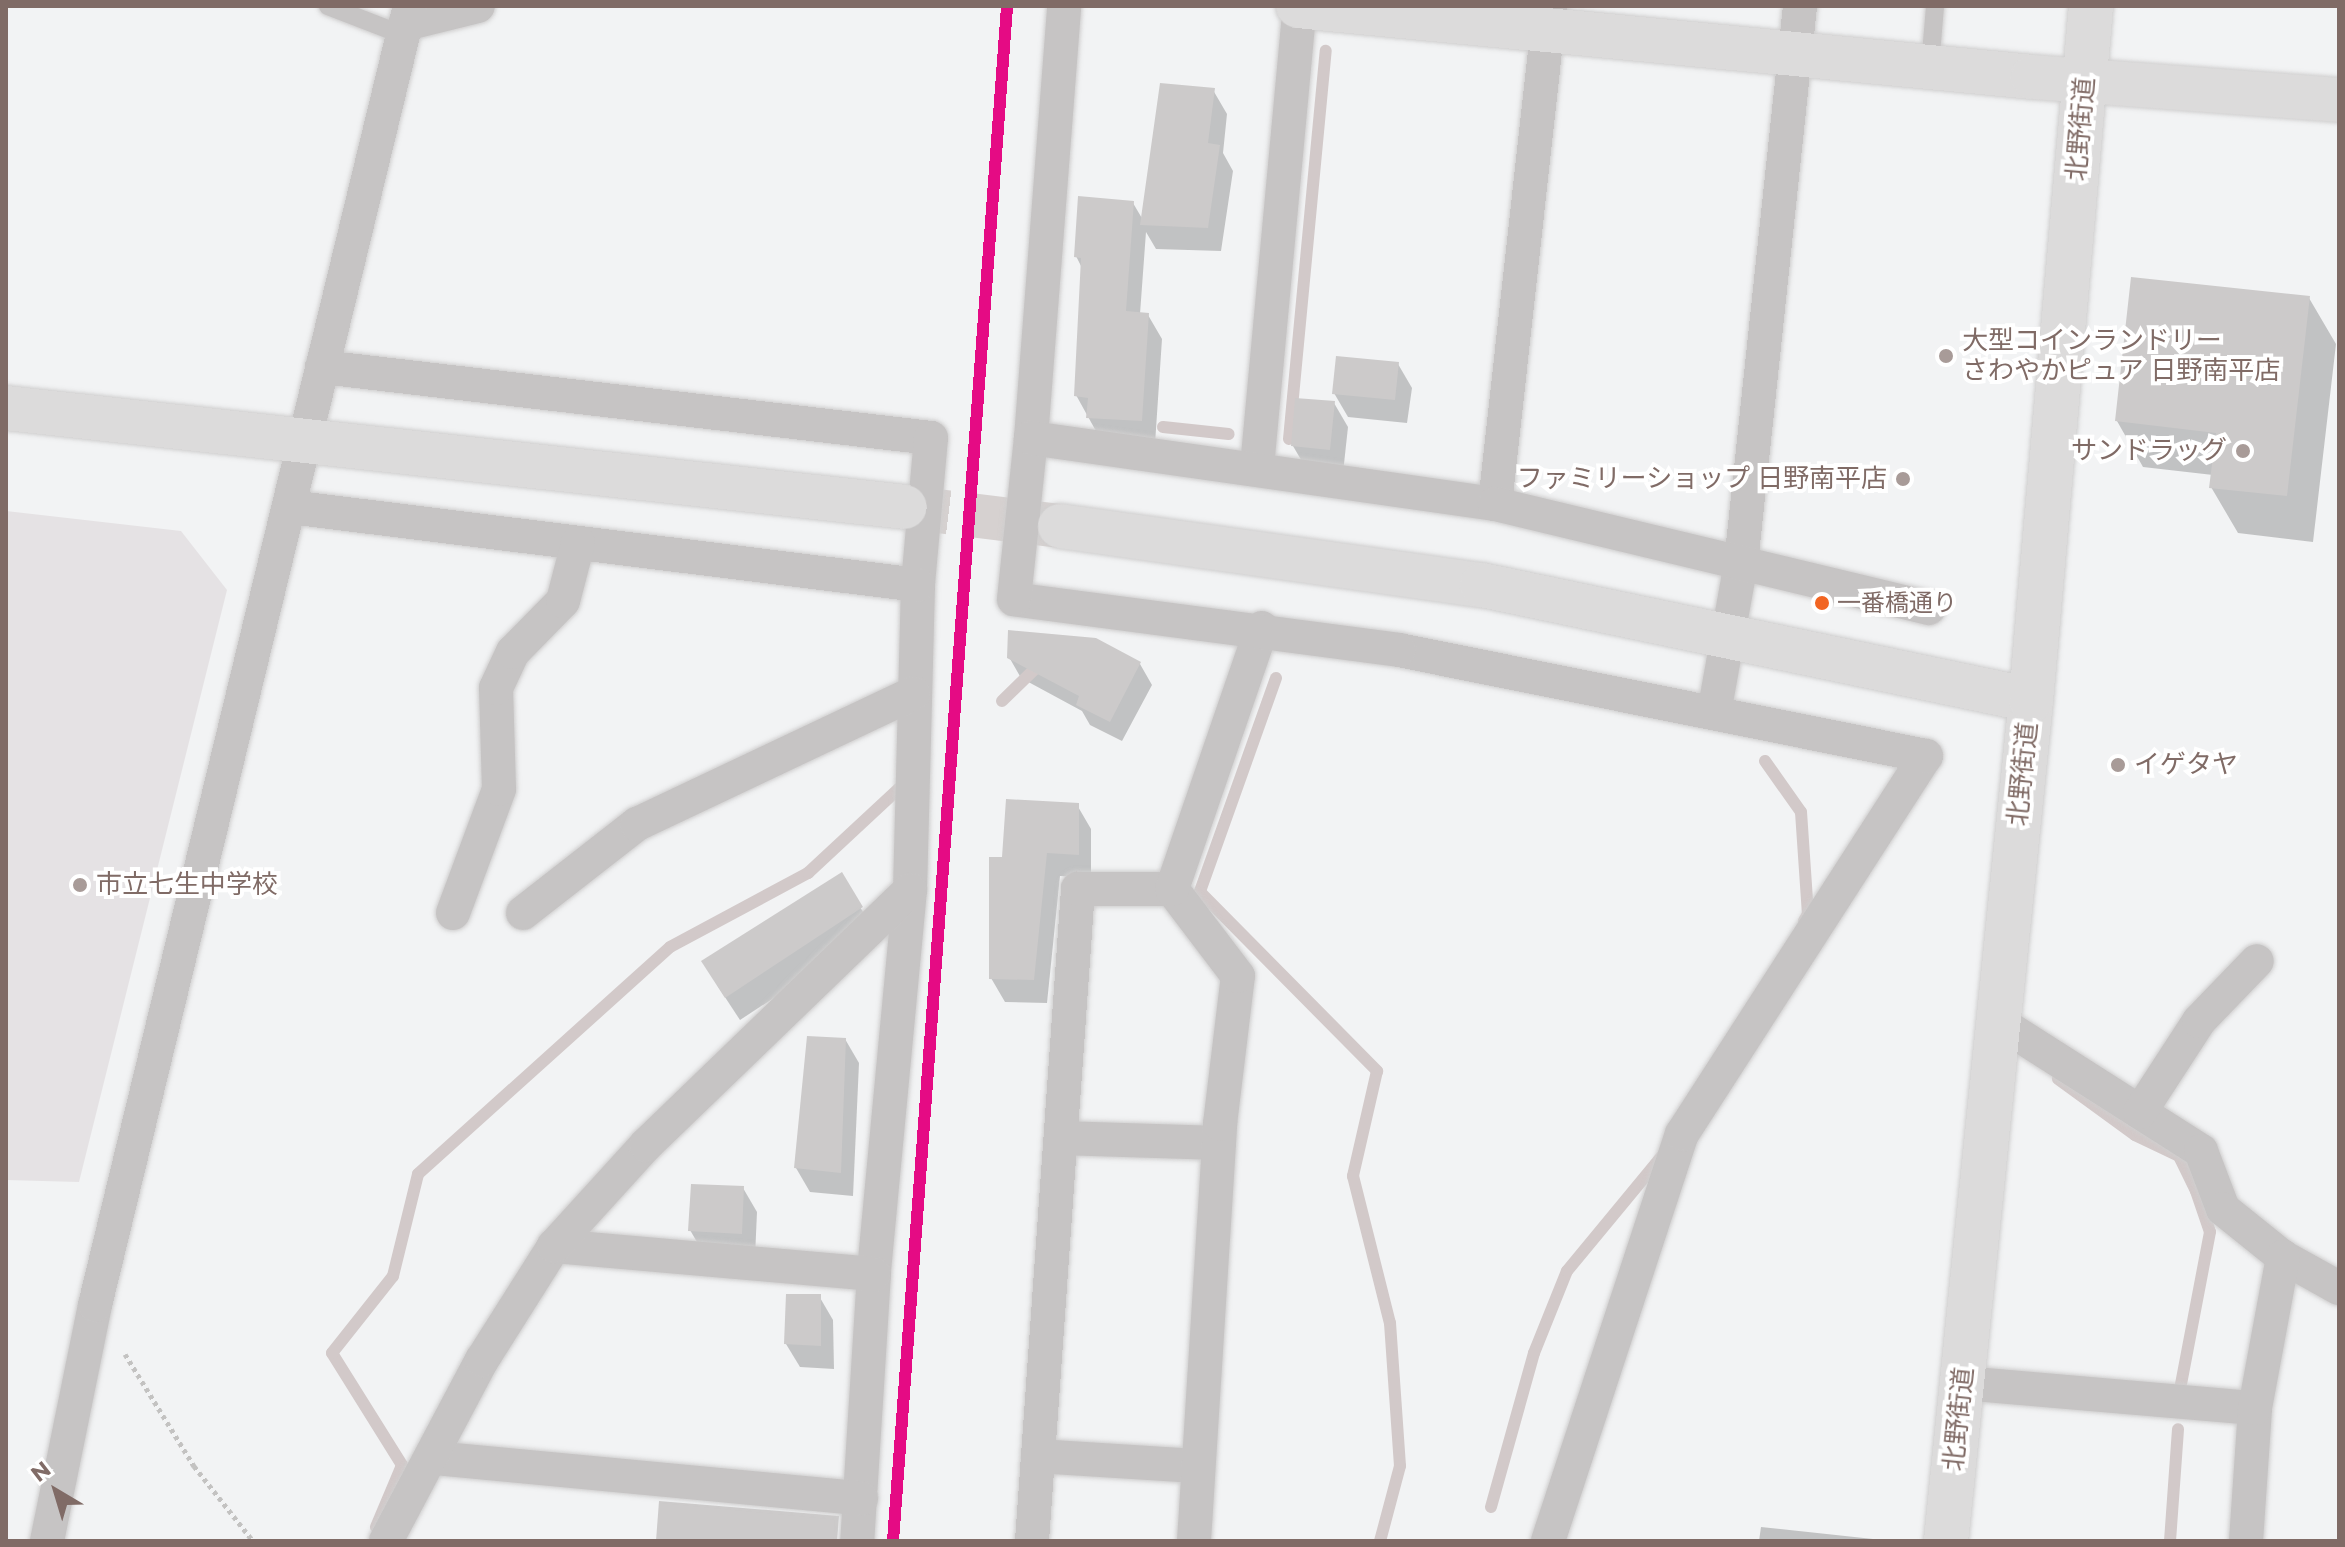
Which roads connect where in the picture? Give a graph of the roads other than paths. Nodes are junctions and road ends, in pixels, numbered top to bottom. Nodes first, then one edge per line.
1 (328, 6) edge
2 (478, 6) edge
3 (1064, 6) edge
4 (1299, 6) edge
5 (1800, 6) edge
6 (1935, 6) edge
7 (2091, 6) edge
8 (1549, 18) edge
9 (406, 22) edge
10 (1796, 54) junction
11 (1930, 66) junction
12 (2085, 81) junction
13 (2339, 100) edge
14 (322, 367) junction
15 (6, 408) edge
16 (1031, 438) junction
17 (307, 439) junction
18 (1257, 467) junction
19 (1495, 504) junction
20 (290, 507) junction
21 (905, 507) tunnel mouth
22 (1060, 526) tunnel mouth
23 (578, 543) junction
24 (1741, 563) junction
25 (918, 585) junction
26 (1929, 608) dead end
27 (1262, 628) junction
28 (1728, 635) junction
29 (914, 693) junction
30 (2031, 700) junction
31 (1714, 713) junction
32 (1172, 889) junction
33 (910, 890) junction
34 (453, 913) dead end
35 (523, 913) dead end
36 (2257, 961) dead end
37 (1997, 1021) junction
38 (2140, 1112) junction
39 (1061, 1138) junction
40 (1219, 1143) junction
41 (554, 1246) junction
42 (2283, 1257) junction
43 (874, 1274) junction
44 (2339, 1288) edge
45 (1962, 1383) junction
46 (2255, 1408) junction
47 (1038, 1456) junction
48 (434, 1458) junction
49 (1196, 1466) junction
50 (861, 1498) junction
51 (47, 1541) edge
52 (386, 1541) edge
53 (857, 1541) edge
54 (1032, 1541) edge
55 (1194, 1541) edge
56 (1548, 1541) edge
57 (1946, 1541) edge
58 (2246, 1541) edge

1 - 9 lane
2 - 9 street
3 - 16 street
4 - 8 street
4 - 18 street
5 - 10 street
6 - 11 lane
7 - 12 street, 北野街道
8 - 10 street
8 - 19 street
9 - 14 street
10 - 11 street
10 - 24 street
11 - 12 street
12 - 13 street
12 - 30 street, 北野街道
14 - 17 street
14 - 25 street
15 - 17 street
16 - 18 street
16 - 27 street
17 - 20 street
17 - 21 street
18 - 19 street
19 - 24 street
20 - 23 street
20 - 51 street
22 - 28 street
23 - 25 street
23 - 34 street
24 - 26 street
24 - 28 street
25 - 29 street
27 - 31 street
27 - 32 street
28 - 30 street
28 - 31 street
29 - 33 street
29 - 35 street
30 - 37 street, 北野街道
31 - 56 street
32 - 39 street
32 - 40 street
33 - 41 street
33 - 43 street
36 - 38 street
37 - 38 street
37 - 45 street, 北野街道
38 - 42 street
39 - 40 street
39 - 47 street
40 - 49 street
41 - 43 street
41 - 48 street
42 - 44 street
42 - 46 street
43 - 50 street
45 - 46 street
45 - 57 street, 北野街道
46 - 58 street
47 - 49 street
47 - 54 street
48 - 50 street
48 - 52 street
49 - 55 street
50 - 53 street

